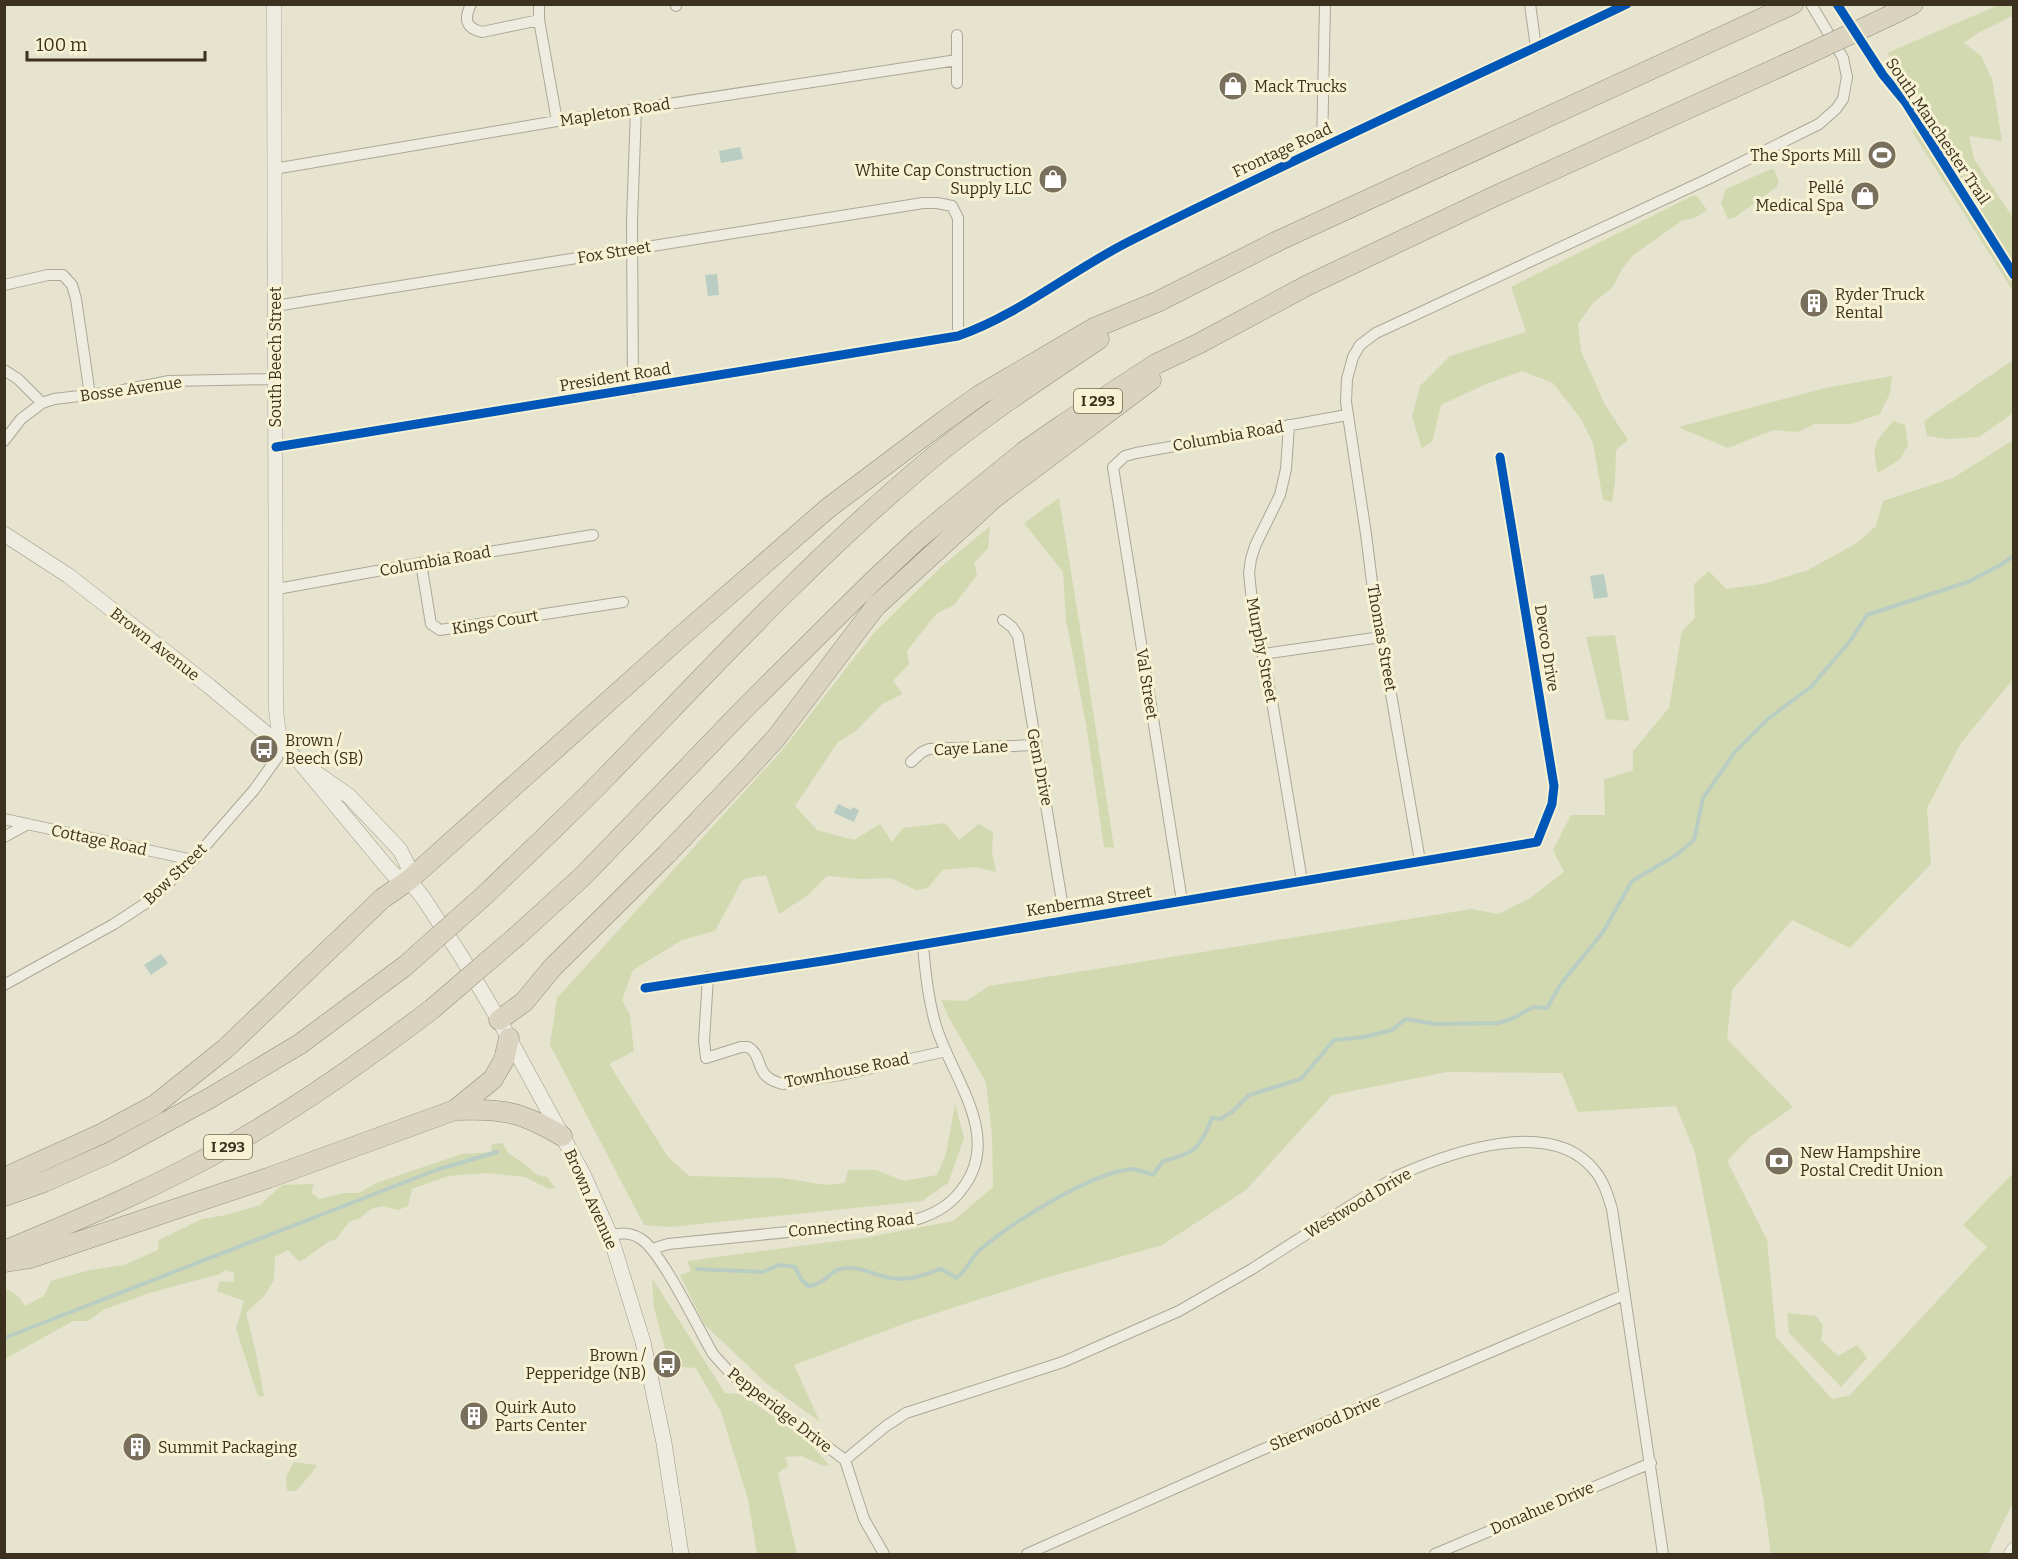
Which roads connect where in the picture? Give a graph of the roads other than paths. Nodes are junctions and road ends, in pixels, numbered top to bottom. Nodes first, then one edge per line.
1 (274, 4) edge
2 (471, 4) edge
3 (539, 4) edge
4 (1325, 4) edge
5 (1530, 4) edge
6 (1627, 4) edge
7 (1792, 4) edge
8 (1812, 4) edge
9 (1913, 4) edge
10 (539, 20) junction
11 (957, 35) dead end
12 (1536, 48) junction
13 (957, 60) junction
14 (957, 83) dead end
15 (636, 109) junction
16 (558, 121) junction
17 (1322, 147) junction
18 (274, 169) junction
19 (633, 249) junction
20 (4, 285) edge
21 (1157, 302) junction
22 (275, 306) junction
23 (958, 336) junction
24 (1198, 344) junction
25 (4, 370) edge
26 (276, 379) junction
27 (633, 390) junction
28 (90, 395) junction
29 (42, 403) junction
30 (1347, 415) junction
31 (1289, 425) junction
32 (4, 441) edge
33 (276, 447) junction
34 (1500, 457) dead end
35 (1113, 467) joint
36 (4, 534) edge
37 (592, 535) dead end
38 (421, 563) junction
39 (277, 589) junction
40 (623, 602) dead end
41 (1003, 620) dead end
42 (1381, 637) junction
43 (1263, 654) junction
44 (280, 744) junction
45 (1036, 745) junction
46 (911, 762) dead end
47 (4, 819) edge
48 (26, 825) junction
49 (4, 837) edge
50 (1537, 842) joint
51 (193, 860) junction
52 (1420, 861) junction
53 (409, 880) junction
54 (1302, 881) junction
55 (1182, 901) junction
56 (1065, 920) junction
57 (923, 945) junction
58 (708, 977) junction
59 (4, 985) edge
60 (645, 988) dead end
61 (499, 1020) junction
62 (508, 1038) junction
63 (946, 1051) junction
64 (455, 1110) junction
65 (562, 1136) junction
66 (4, 1178) edge
67 (4, 1196) edge
68 (610, 1235) junction
69 (652, 1249) junction
70 (4, 1251) edge
71 (4, 1262) edge
72 (1624, 1295) junction
73 (845, 1460) junction
74 (1651, 1463) junction
75 (2013, 1549) edge
76 (681, 1554) edge
77 (884, 1554) edge
78 (1027, 1554) edge
79 (1435, 1554) edge
80 (1664, 1554) edge
81 (2011, 1554) edge

1 - 18 street, South Beech Street
2 - 10 street
3 - 10 street
4 - 17 street
5 - 12 street
6 - 12 street, Frontage Road
7 - 21 highway
8 - 30 street
9 - 24 highway, I 293, bridge
10 - 16 street
11 - 13 street
12 - 17 street, Frontage Road
13 - 14 street
13 - 15 street, Mapleton Road
15 - 16 street, Mapleton Road
15 - 19 street
16 - 18 street, Mapleton Road
17 - 23 street, Frontage Road
18 - 22 street, South Beech Street
19 - 22 street, Fox Street
19 - 23 street, Fox Street
19 - 27 street
20 - 28 street
21 - 53 highway
21 - 67 highway, bridge
22 - 26 street, South Beech Street
23 - 27 street, President Road
24 - 61 highway
24 - 70 highway, I 293, bridge
25 - 29 street
26 - 28 street, Bosse Avenue
26 - 33 street, South Beech Street
27 - 33 street, President Road
28 - 29 street, Bosse Avenue
29 - 32 street, Bosse Avenue
30 - 31 street, Columbia Road
30 - 42 street, Thomas Street
31 - 35 street, Columbia Road
31 - 43 street, Murphy Street
33 - 39 street, South Beech Street
34 - 50 street, Devco Drive
35 - 55 street, Val Street
36 - 44 main road, Brown Avenue
37 - 38 street, Columbia Road
38 - 39 street, Columbia Road
38 - 40 street, Kings Court
39 - 44 street, South Beech Street
41 - 45 street, Gem Drive
42 - 43 street
42 - 52 street, Thomas Street
43 - 54 street, Murphy Street
44 - 51 street, Bow Street
44 - 53 main road, Brown Avenue
45 - 46 street, Caye Lane
45 - 56 street, Gem Drive
47 - 48 street, Cottage Road
48 - 49 street
48 - 51 street, Cottage Road
50 - 52 street, Kenberma Street
51 - 59 street, Bow Street
52 - 54 street, Kenberma Street
53 - 61 main road, Brown Avenue
53 - 66 highway
54 - 55 street, Kenberma Street
55 - 56 street, Kenberma Street
56 - 57 street, Kenberma Street
57 - 58 street, Kenberma Street
57 - 63 street, Connecting Road
58 - 60 street, Kenberma Street
58 - 63 street, Townhouse Road
61 - 62 main road, Brown Avenue
62 - 64 highway
62 - 65 main road, Brown Avenue
63 - 69 street, Connecting Road
64 - 65 highway
64 - 71 highway
65 - 68 main road, Brown Avenue
68 - 69 street, Pepperidge Drive
68 - 76 main road, Brown Avenue
69 - 73 street, Pepperidge Drive
72 - 73 street, Westwood Drive
72 - 74 street, Westwood Drive
72 - 78 street, Sherwood Drive
73 - 77 street, Pepperidge Drive
74 - 79 street, Donahue Drive
74 - 80 street, Westwood Drive
75 - 81 street

